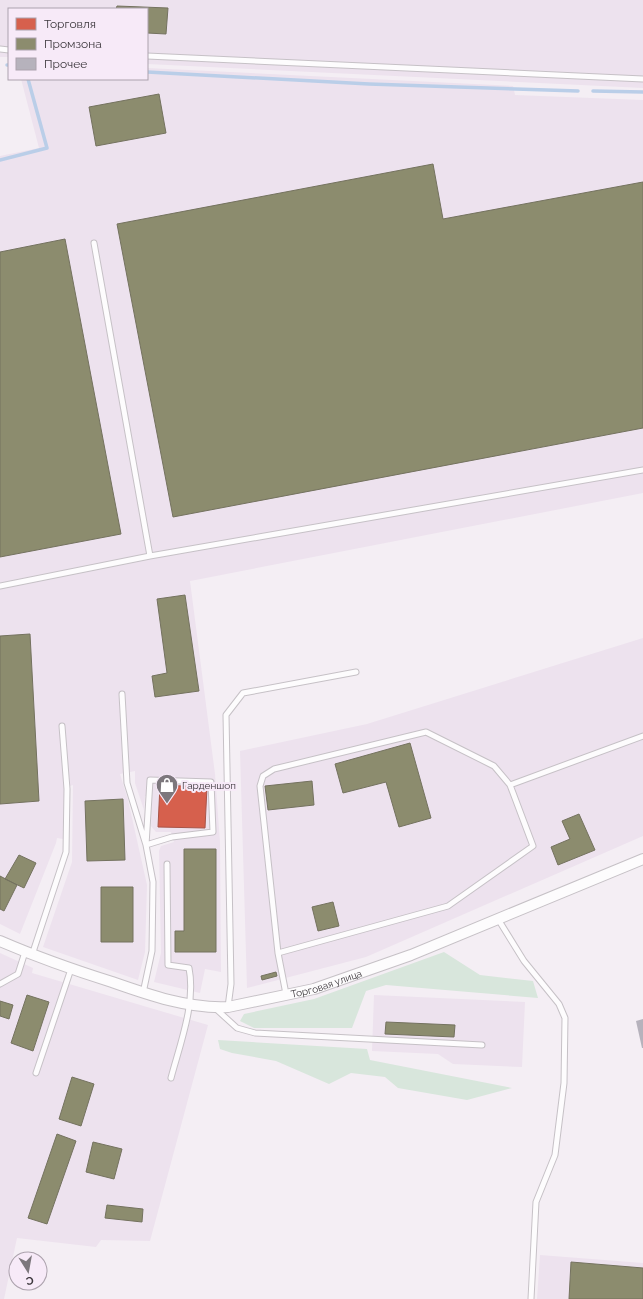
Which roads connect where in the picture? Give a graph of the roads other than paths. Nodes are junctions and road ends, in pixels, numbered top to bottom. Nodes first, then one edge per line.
1 (148, 56) edge
2 (643, 79) edge
3 (94, 243) dead end
4 (643, 470) edge
5 (150, 556) junction
6 (0, 586) edge
7 (356, 672) dead end
8 (122, 694) dead end
9 (62, 726) dead end
10 (643, 736) edge
11 (510, 785) junction
12 (146, 845) junction
13 (643, 859) edge
14 (167, 864) dead end
15 (498, 919) junction
16 (0, 941) edge
17 (278, 953) junction
18 (29, 954) junction
19 (71, 969) junction
20 (0, 984) edge
21 (144, 993) junction
22 (286, 994) junction
23 (189, 1004) junction
24 (215, 1007) junction
25 (228, 1007) junction
26 (482, 1045) dead end
27 (36, 1073) dead end
28 (171, 1078) dead end
29 (531, 1299) edge

1 - 2 lane
3 - 5 lane
4 - 5 lane
5 - 6 lane
7 - 25 lane
8 - 12 lane
9 - 18 lane
10 - 11 lane
11 - 17 lane
11 - 17 lane
12 - 12 lane
12 - 21 lane
13 - 15 street, Торговая улица
14 - 23 lane
15 - 22 street, Торговая улица
15 - 29 lane
16 - 18 street, Торговая улица
17 - 22 lane
18 - 19 street, Торговая улица
18 - 20 lane
19 - 21 street, Торговая улица
19 - 27 lane
21 - 23 street, Торговая улица
22 - 25 street, Торговая улица
23 - 24 street, Торговая улица
23 - 28 lane
24 - 25 street, Торговая улица
24 - 26 lane

